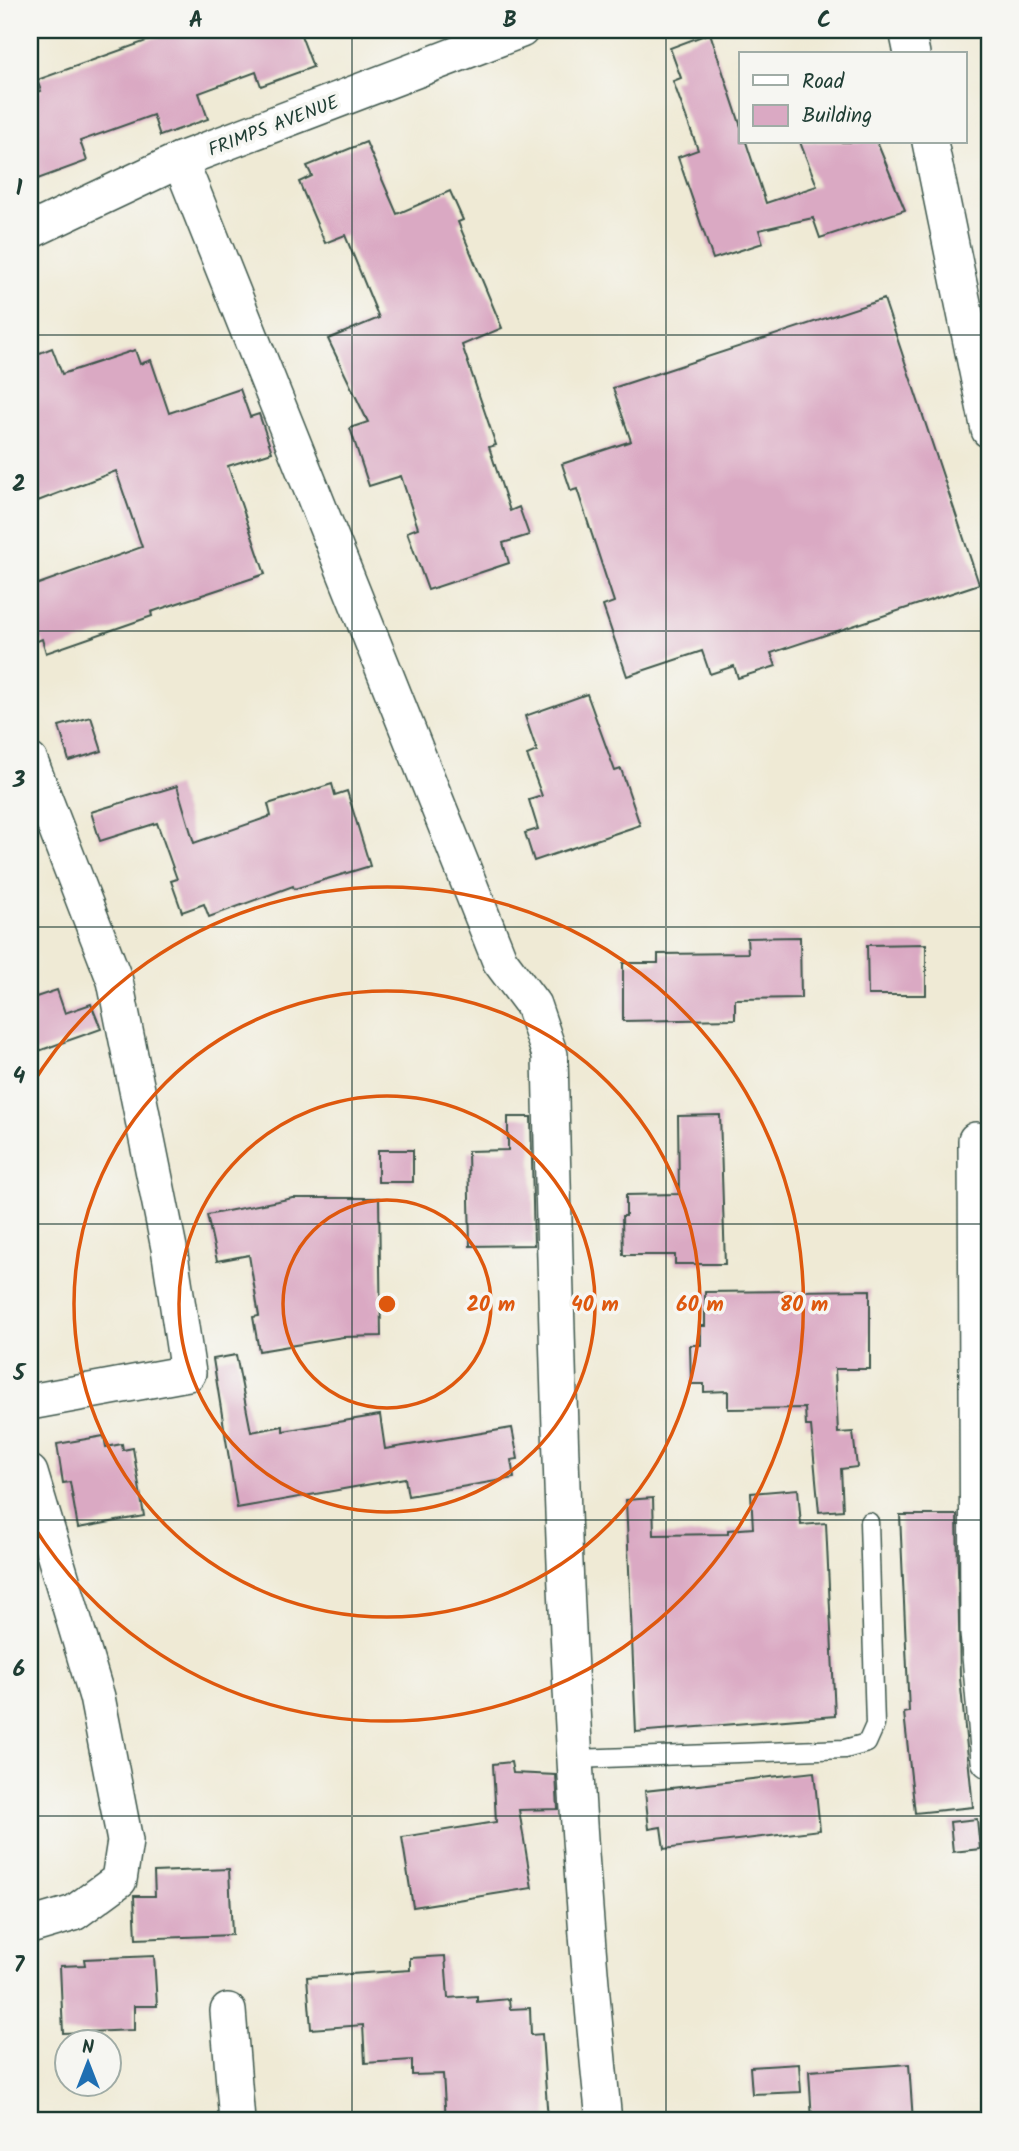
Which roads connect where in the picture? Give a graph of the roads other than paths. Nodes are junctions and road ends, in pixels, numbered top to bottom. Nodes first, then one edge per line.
1 (521, 30) edge
2 (907, 30) edge
3 (912, 52) edge
4 (930, 144) edge
5 (180, 160) junction
6 (30, 230) edge
7 (989, 430) edge
8 (30, 761) edge
9 (976, 1140) dead end
10 (30, 1402) edge
11 (30, 1473) edge
12 (869, 1521) dead end
13 (576, 1759) junction
14 (989, 1760) edge
15 (30, 1926) edge
16 (228, 2011) dead end
17 (237, 2121) edge
18 (604, 2121) edge

1 - 5 street, FRIMPS AVENUE
2 - 3 street
4 - 7 street
5 - 6 street, FRIMPS AVENUE
5 - 13 street
8 - 10 street
9 - 14 street
11 - 15 street
12 - 13 lane
13 - 18 street
16 - 17 street

